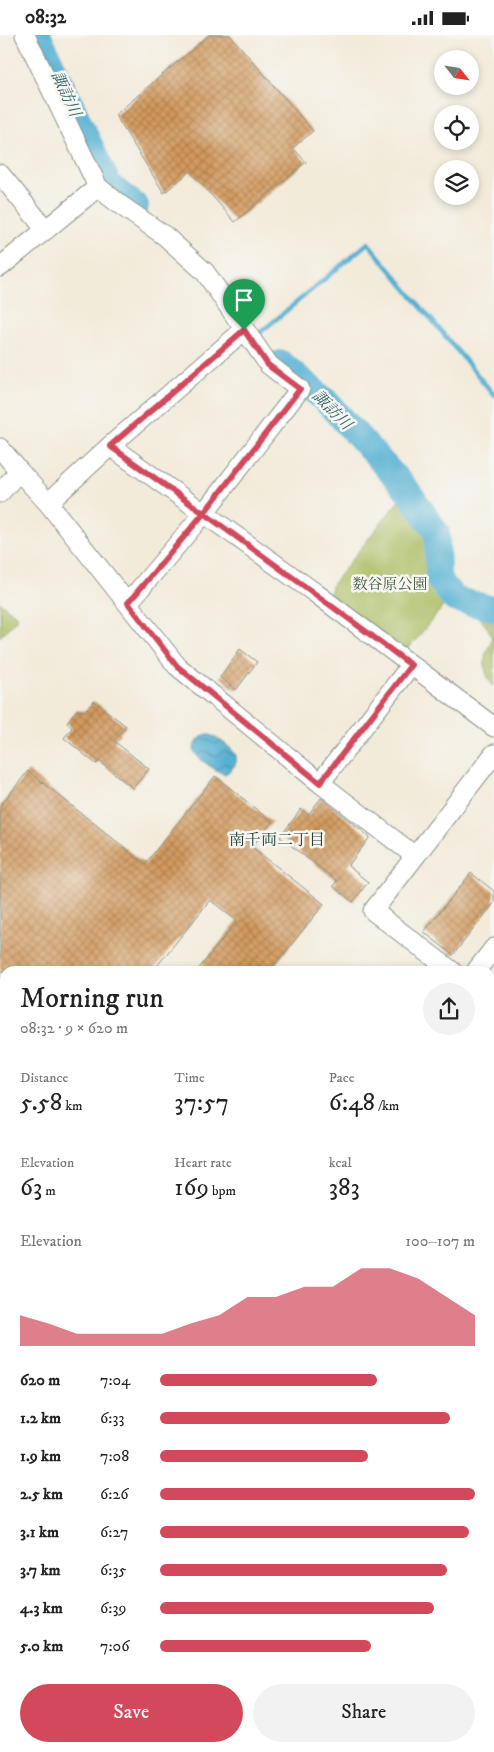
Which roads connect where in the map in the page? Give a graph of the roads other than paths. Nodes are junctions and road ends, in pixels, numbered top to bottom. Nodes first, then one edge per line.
1 (24, 35) edge
2 (0, 174) edge
3 (98, 187) junction
4 (46, 229) junction
5 (0, 267) edge
6 (244, 330) junction
7 (110, 446) junction
8 (0, 448) edge
9 (19, 471) junction
10 (0, 493) edge
11 (48, 503) junction
12 (204, 513) junction
13 (128, 603) junction
14 (411, 665) junction
15 (494, 727) edge
16 (494, 753) edge
17 (320, 783) junction
18 (415, 856) junction
19 (494, 948) edge
20 (445, 966) edge
21 (480, 966) edge

1 - 3 street
2 - 4 street
3 - 4 street
3 - 6 street
4 - 5 street
6 - 7 street
6 - 12 street
7 - 11 street
7 - 12 street
8 - 9 street
9 - 10 street
9 - 11 street
11 - 13 street
12 - 13 street
12 - 14 street
13 - 17 street
14 - 15 street
14 - 17 street
16 - 18 street
17 - 18 street
18 - 20 street
19 - 21 street

